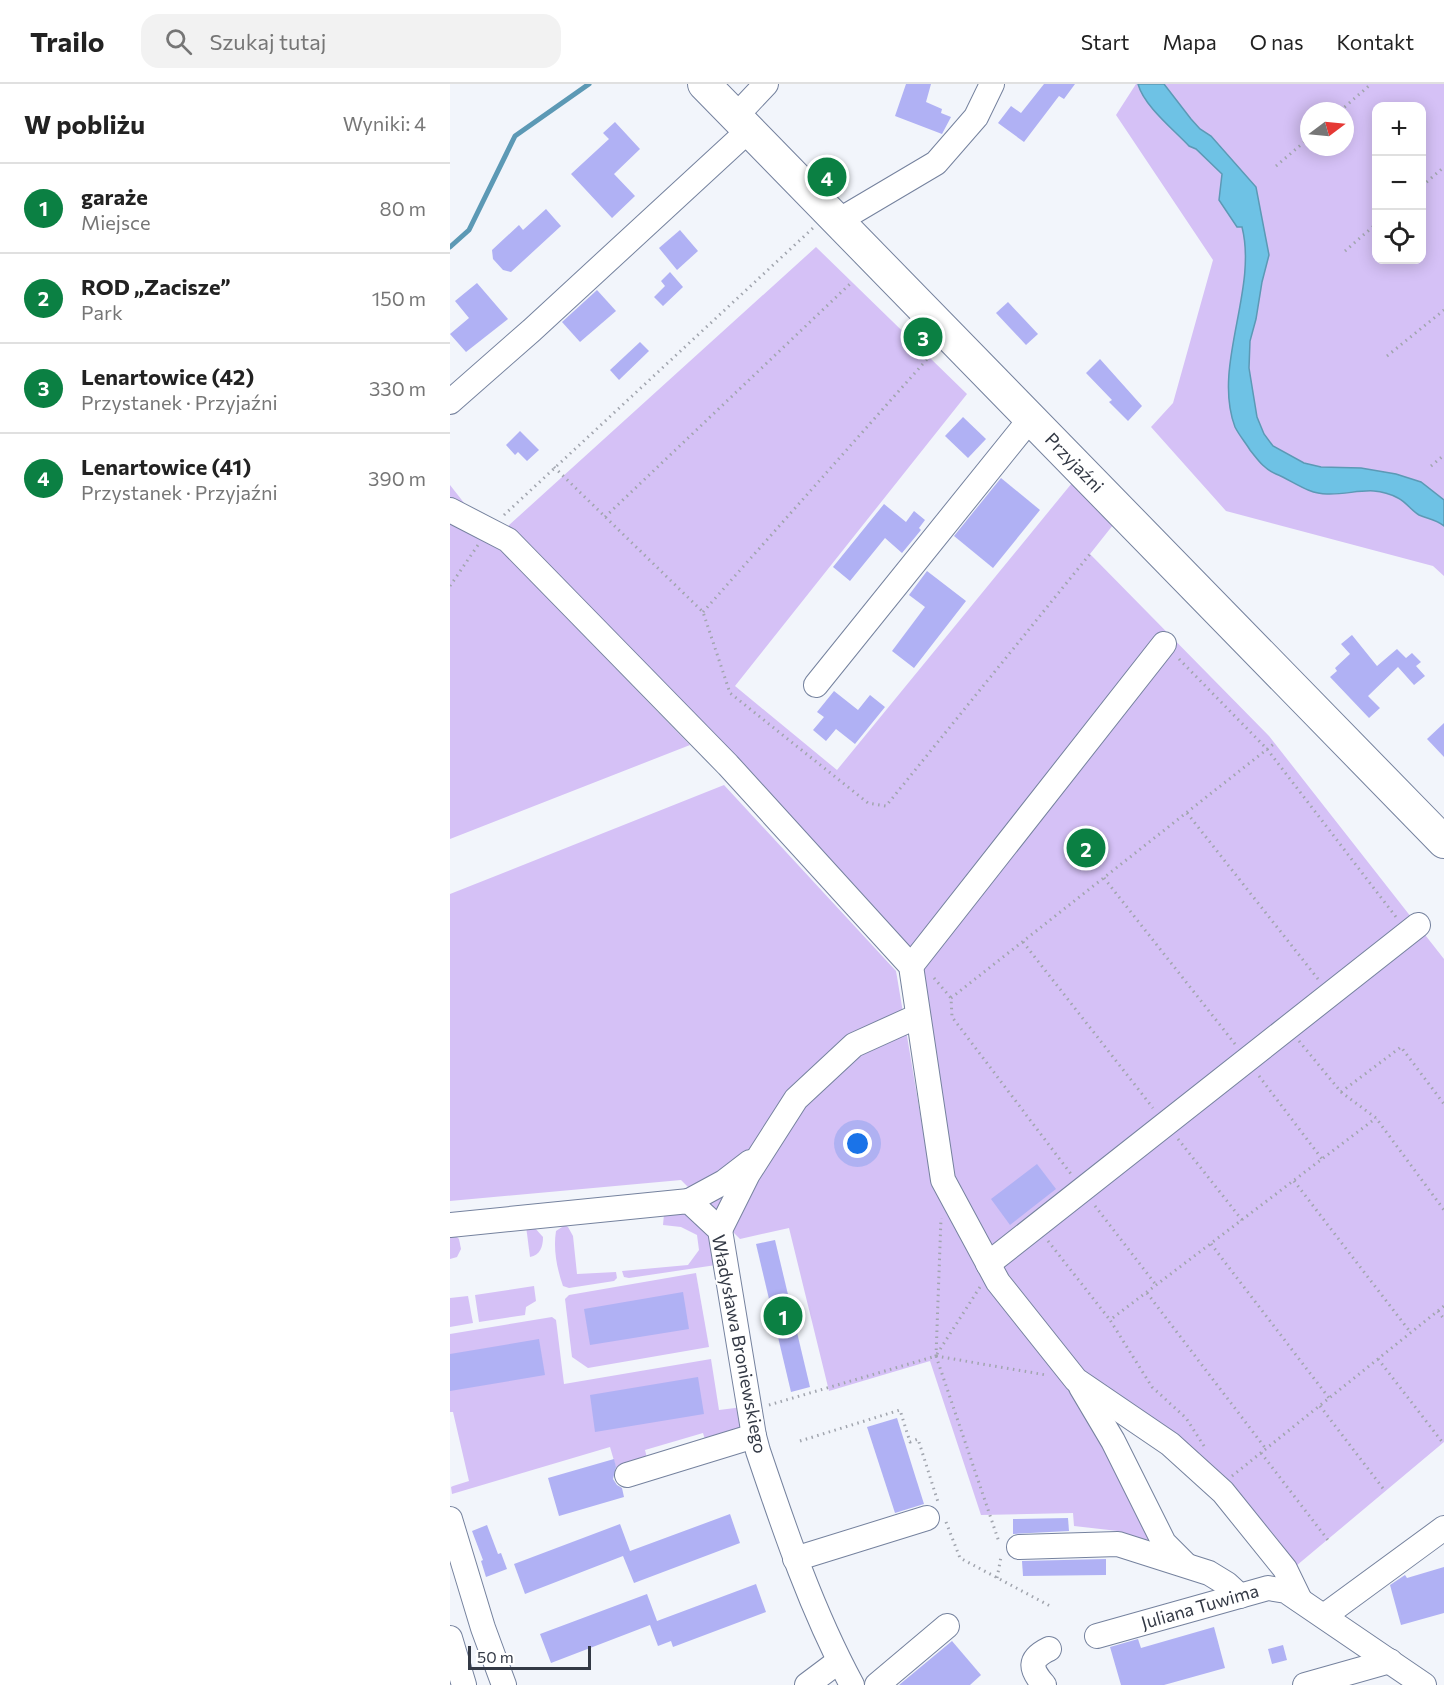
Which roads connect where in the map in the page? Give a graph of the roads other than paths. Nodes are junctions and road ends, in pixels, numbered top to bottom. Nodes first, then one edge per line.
1 (704, 84) edge
2 (766, 84) edge
3 (992, 84) edge
4 (742, 123) junction
5 (834, 216) junction
6 (450, 402) edge
7 (1031, 418) junction
8 (450, 510) edge
9 (1164, 644) road end
10 (816, 685) dead end
11 (1444, 843) edge
12 (1413, 929) road end
13 (913, 962) junction
14 (918, 1016) junction
15 (761, 1152) junction
16 (689, 1201) junction
17 (450, 1225) edge
18 (720, 1230) junction
19 (989, 1266) junction
20 (1076, 1380) junction
21 (754, 1436) junction
22 (627, 1475) dead end
23 (936, 1513) road end
24 (450, 1519) edge
25 (1444, 1528) edge
26 (1018, 1546) dead end
27 (795, 1559) junction
28 (1187, 1566) junction
29 (1240, 1596) junction
30 (1300, 1600) junction
31 (1324, 1616) junction
32 (947, 1626) dead end
33 (1097, 1636) dead end
34 (450, 1638) edge
35 (1049, 1649) dead end
36 (839, 1661) junction
37 (1390, 1661) junction
38 (464, 1685) edge
39 (504, 1685) edge
40 (807, 1685) edge
41 (852, 1685) edge
42 (877, 1685) edge
43 (1044, 1685) edge
44 (1305, 1685) edge
45 (1424, 1685) edge

1 - 4 main road, Przyjaźni
2 - 4 street
3 - 5 street
4 - 5 main road, Przyjaźni
4 - 6 street
5 - 7 main road, Przyjaźni
7 - 10 street
7 - 11 main road, Przyjaźni
8 - 13 street
9 - 13 street
12 - 19 street
13 - 14 street
14 - 15 street
14 - 19 street
15 - 16 street
15 - 18 street
16 - 17 street
16 - 18 street, Władysława Broniewskiego
18 - 21 street, Władysława Broniewskiego
19 - 20 street
20 - 28 street
20 - 30 street
21 - 22 street
21 - 27 street, Władysława Broniewskiego
23 - 27 street
24 - 39 street
25 - 31 street
26 - 28 street
27 - 36 street, Władysława Broniewskiego
28 - 29 street
29 - 30 street, Juliana Tuwima
29 - 33 street, Juliana Tuwima
30 - 31 street, Juliana Tuwima
31 - 37 street, Juliana Tuwima
32 - 42 street
34 - 38 street
35 - 43 street
36 - 40 street
36 - 41 street, Władysława Broniewskiego
37 - 44 street
37 - 45 street, Juliana Tuwima

